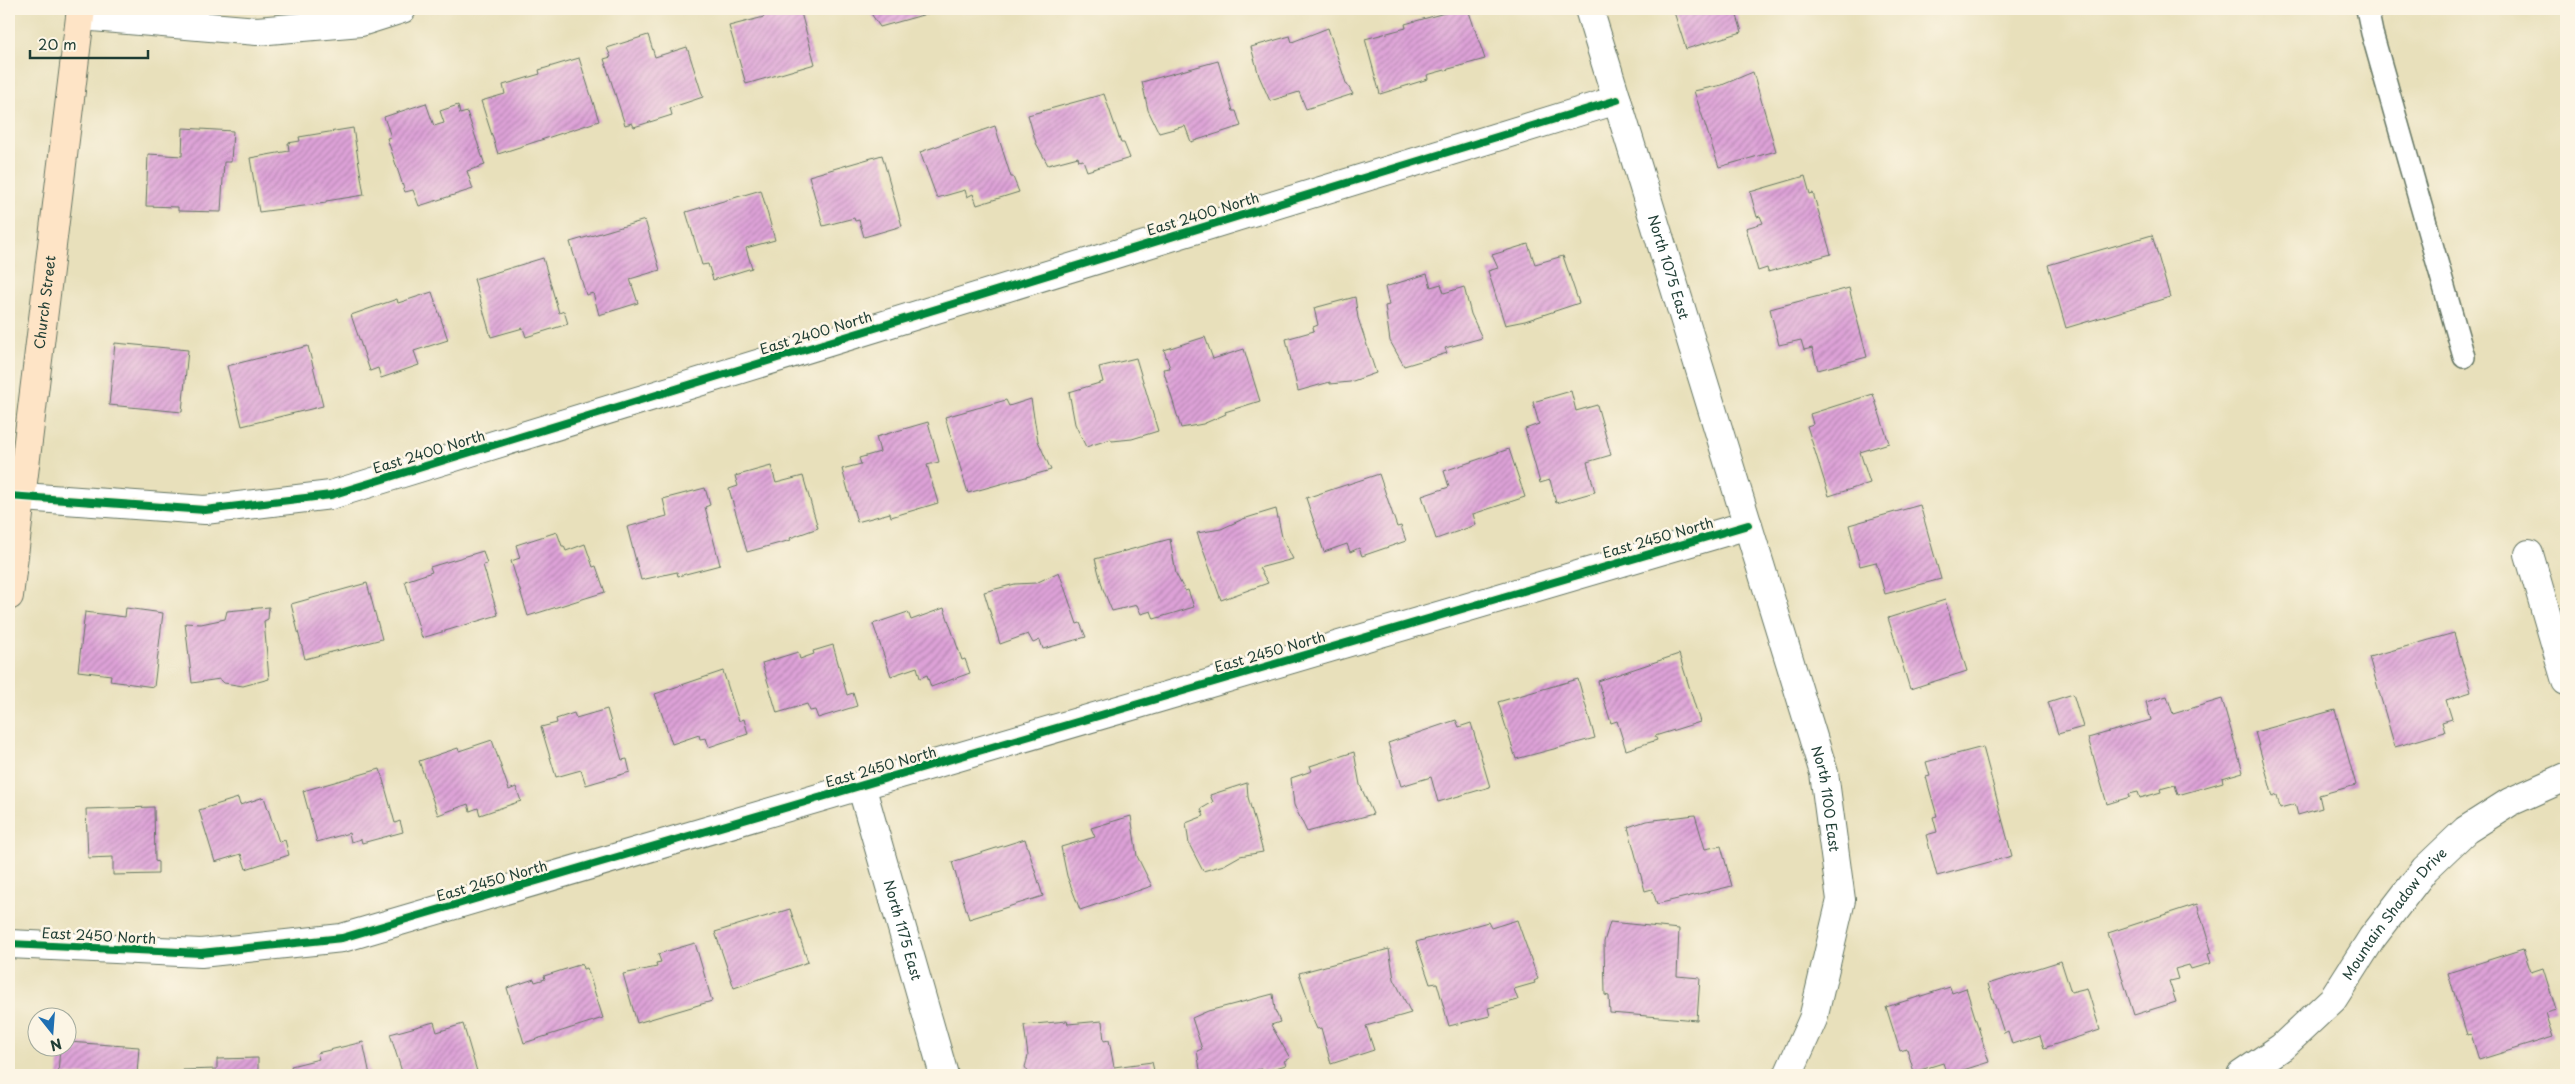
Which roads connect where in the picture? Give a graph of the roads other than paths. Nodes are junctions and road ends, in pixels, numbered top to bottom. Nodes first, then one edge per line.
1 (402, 9) edge
2 (1589, 9) edge
3 (2367, 9) edge
4 (81, 12) edge
5 (1617, 100) junction
6 (2464, 357) dead end
7 (14, 497) edge
8 (1748, 525) junction
9 (2529, 554) dead end
10 (9, 596) edge
11 (2566, 682) edge
12 (2566, 777) edge
13 (861, 786) junction
14 (9, 944) edge
15 (944, 1075) edge
16 (1788, 1075) edge
17 (2241, 1075) edge

1 - 4 street
2 - 5 street, North 1075 East
3 - 6 lane
4 - 7 street, Church Street
5 - 7 street, East 2400 North
5 - 8 street, North 1075 East
7 - 10 street, Church Street
8 - 13 street, East 2450 North
8 - 16 street, North 1100 East
9 - 11 street
12 - 17 street, Mountain Shadow Drive
13 - 14 street, East 2450 North
13 - 15 street, North 1175 East

